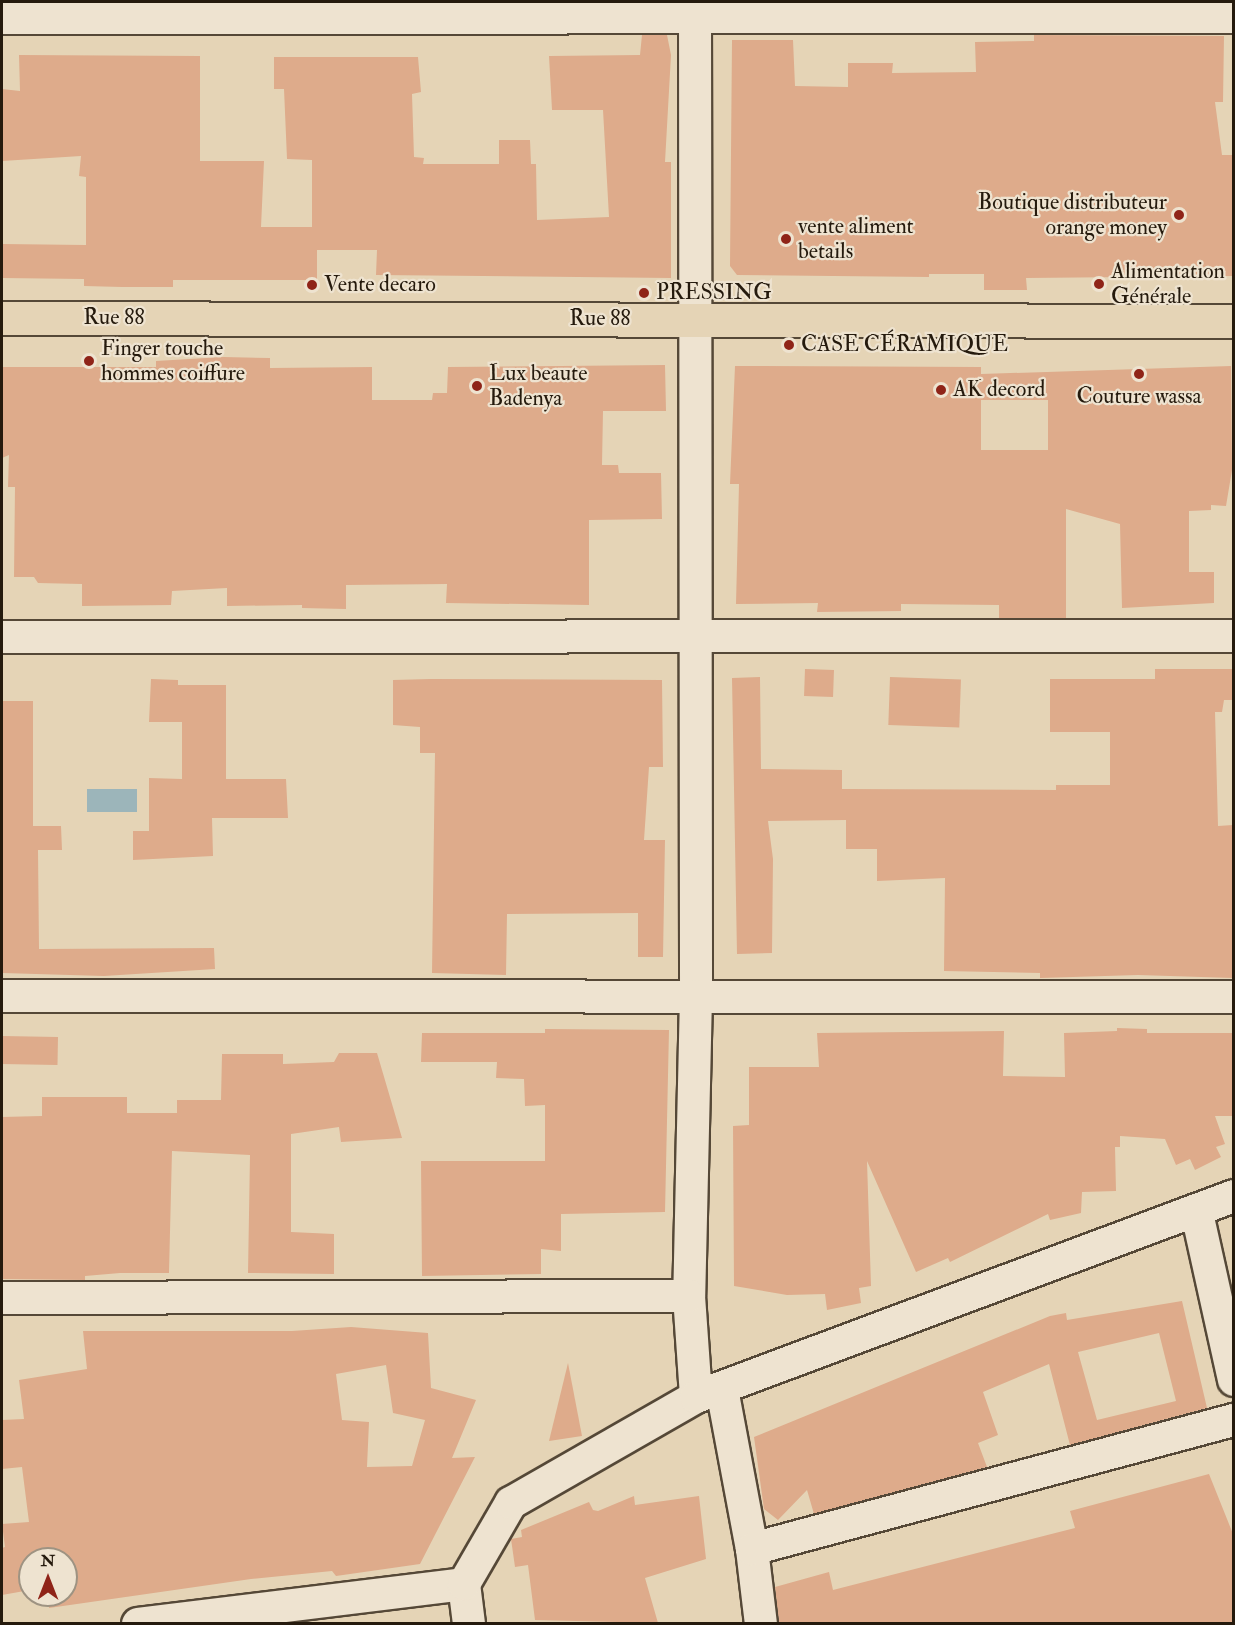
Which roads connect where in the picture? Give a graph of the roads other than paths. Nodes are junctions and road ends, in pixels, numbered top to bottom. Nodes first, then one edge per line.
1 (695, 10) edge
2 (1233, 17) edge
3 (2, 18) edge
4 (2, 318) edge
5 (695, 319) junction
6 (1233, 321) edge
7 (696, 636) junction
8 (1233, 636) edge
9 (2, 637) edge
10 (2, 996) edge
11 (696, 996) junction
12 (1233, 997) edge
13 (1233, 1196) edge
14 (1197, 1213) junction
15 (689, 1296) junction
16 (2, 1298) edge
17 (1233, 1380) edge
18 (709, 1393) junction
19 (1233, 1420) edge
20 (752, 1549) junction
21 (464, 1584) junction
22 (180, 1621) edge
23 (138, 1623) edge
24 (469, 1623) edge
25 (760, 1623) edge

1 - 2 street
1 - 3 street
1 - 5 street
4 - 5 main road, Rue 88
5 - 6 main road, Rue 88
5 - 7 street
7 - 8 street
7 - 9 street
7 - 11 street
10 - 11 street
11 - 12 street
11 - 15 street
13 - 14 street
14 - 17 street
14 - 18 street
15 - 16 street
15 - 18 street
18 - 20 street
18 - 21 street
19 - 20 street
20 - 25 street
21 - 22 street
21 - 24 street
22 - 23 street

